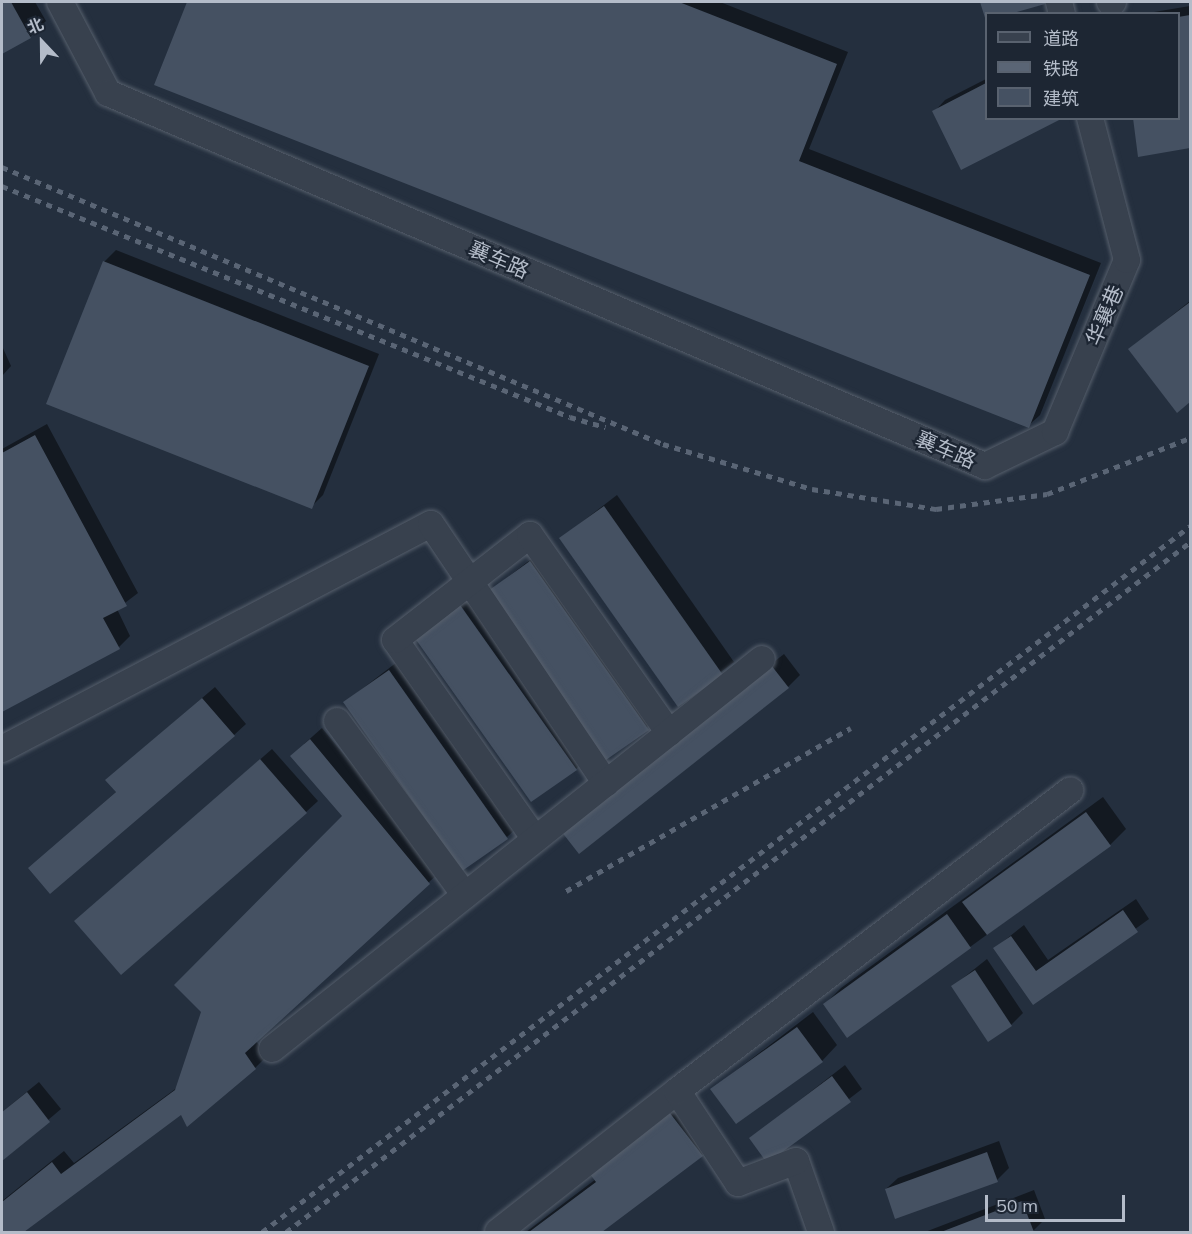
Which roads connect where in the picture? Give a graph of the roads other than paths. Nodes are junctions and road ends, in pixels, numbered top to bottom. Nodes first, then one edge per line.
1 (60, 2) edge
2 (1091, 120) edge
3 (985, 466) joint
4 (469, 581) junction
5 (762, 659) dead end
6 (337, 721) dead end
7 (669, 733) junction
8 (2, 749) edge
9 (606, 783) junction
10 (1070, 790) dead end
11 (535, 839) junction
12 (465, 895) junction
13 (272, 1049) dead end
14 (677, 1091) junction
15 (498, 1233) edge
16 (821, 1233) edge

1 - 3 street, 襄车路
2 - 3 street, 华襄巷
4 - 7 street
4 - 8 street
4 - 9 street
4 - 11 street
5 - 7 street
6 - 12 street
7 - 9 street
9 - 11 street
10 - 14 street
11 - 12 street
12 - 13 street
14 - 15 street
14 - 16 street

